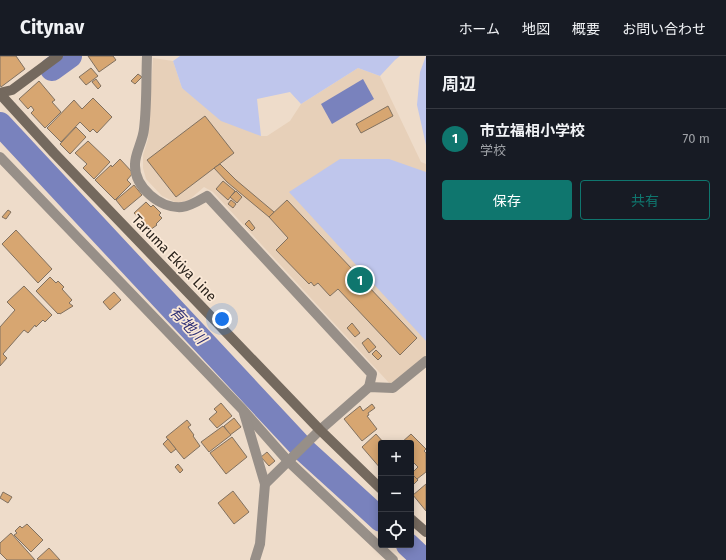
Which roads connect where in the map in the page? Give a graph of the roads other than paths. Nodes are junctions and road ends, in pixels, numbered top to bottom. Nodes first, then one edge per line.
1 (58, 56) edge
2 (147, 56) edge
3 (0, 94) edge
4 (0, 157) edge
5 (426, 361) edge
6 (369, 387) junction
7 (243, 410) junction
8 (320, 430) junction
9 (288, 461) junction
10 (265, 484) junction
11 (378, 486) edge
12 (414, 522) edge
13 (426, 532) edge
14 (255, 560) edge
15 (393, 560) edge

1 - 3 main road
2 - 6 street
3 - 8 main road, Taruma Ekiya Line
4 - 7 street
5 - 6 street
6 - 8 street
7 - 9 street
7 - 10 street
8 - 9 street
8 - 11 main road, Taruma Ekiya Line
9 - 10 street
9 - 15 street
10 - 14 street
12 - 13 main road

